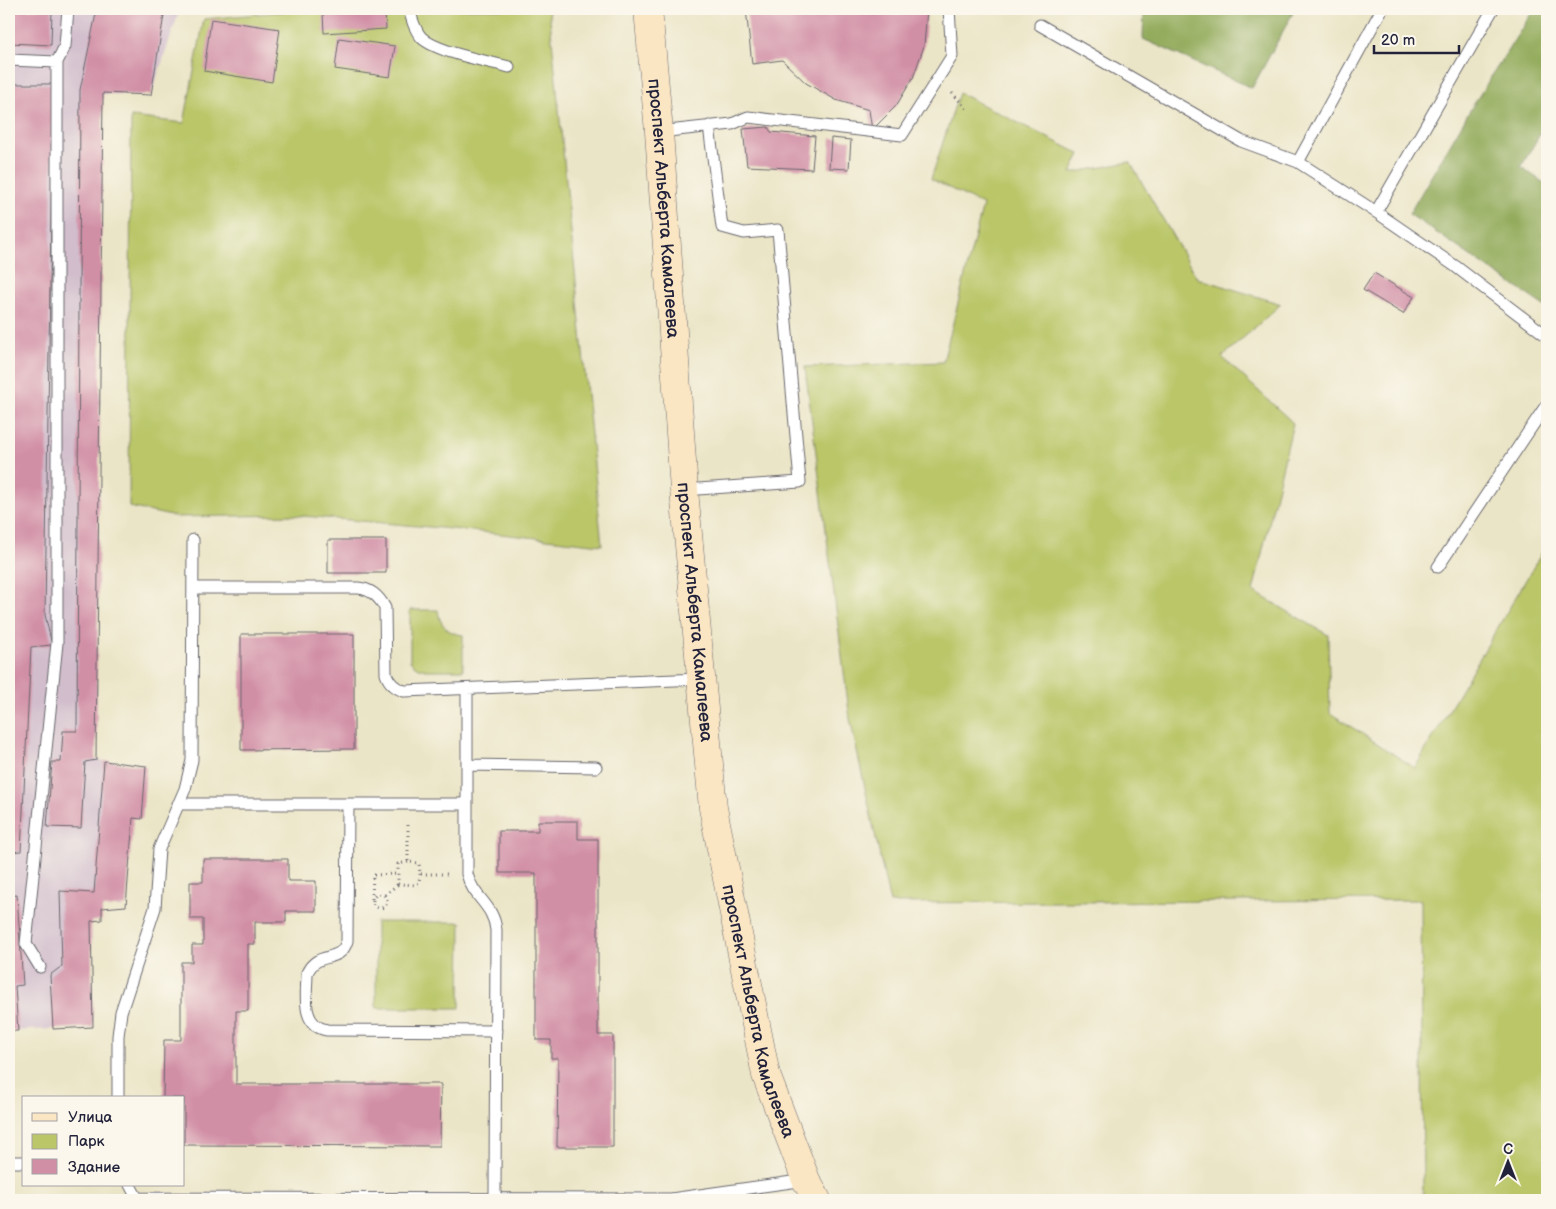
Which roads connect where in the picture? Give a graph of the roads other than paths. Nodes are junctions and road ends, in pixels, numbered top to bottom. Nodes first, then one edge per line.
1 (68, 9) edge
2 (409, 9) edge
3 (648, 9) edge
4 (949, 9) edge
5 (1382, 9) edge
6 (1493, 9) edge
7 (1040, 25) dead end
8 (9, 60) edge
9 (57, 62) junction
10 (509, 67) dead end
11 (709, 126) junction
12 (659, 132) junction
13 (1298, 162) junction
14 (1376, 212) junction
15 (1547, 336) edge
16 (1547, 404) edge
17 (684, 490) junction
18 (193, 540) dead end
19 (1438, 567) dead end
20 (193, 588) junction
21 (700, 679) junction
22 (467, 690) junction
23 (467, 765) junction
24 (596, 767) dead end
25 (178, 804) junction
26 (348, 804) junction
27 (467, 804) junction
28 (40, 967) dead end
29 (496, 1031) junction
30 (118, 1096) edge
31 (9, 1162) edge
32 (22, 1162) edge
33 (130, 1186) edge
34 (812, 1190) edge
35 (137, 1199) edge
36 (244, 1199) edge
37 (495, 1199) junction
38 (522, 1200) edge
39 (654, 1200) edge

1 - 9 lane
2 - 10 lane
3 - 12 main road, проспект Альберта Камалеева
4 - 11 lane
5 - 13 lane
6 - 14 lane
7 - 13 lane
8 - 9 lane
9 - 28 lane
11 - 12 lane
11 - 17 lane
12 - 17 main road, проспект Альберта Камалеева
13 - 14 lane
14 - 15 lane
16 - 19 lane
17 - 21 main road, проспект Альберта Камалеева
18 - 20 lane
20 - 22 lane
20 - 25 lane
21 - 22 lane
21 - 34 main road, проспект Альберта Камалеева
22 - 23 lane
23 - 24 lane
23 - 27 lane
25 - 26 lane
25 - 30 lane
26 - 27 lane
26 - 29 lane
27 - 29 lane
29 - 37 lane
31 - 32 lane
33 - 35 lane
34 - 39 lane
35 - 36 lane
36 - 37 lane
37 - 38 lane
38 - 39 lane

